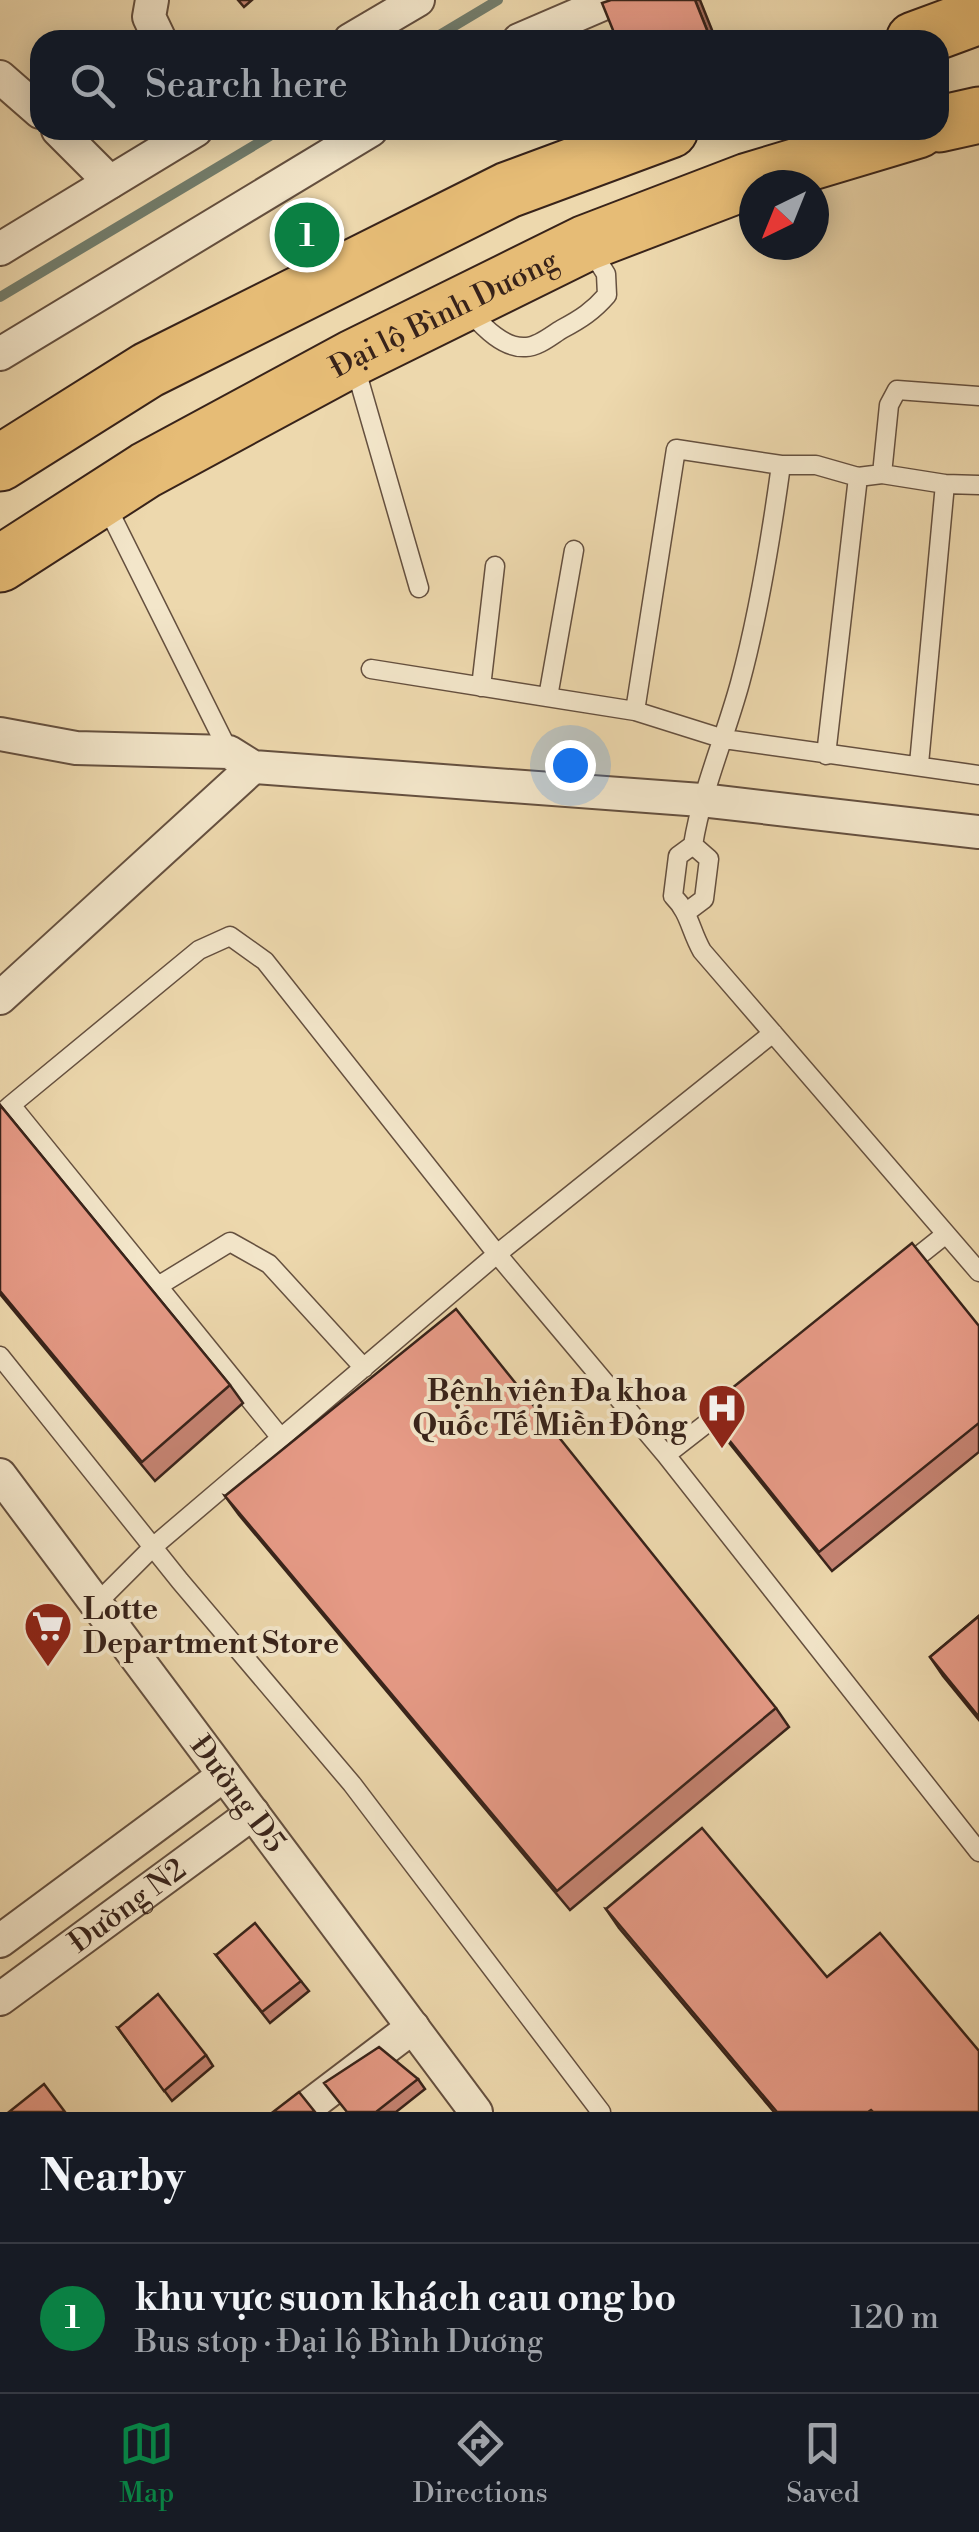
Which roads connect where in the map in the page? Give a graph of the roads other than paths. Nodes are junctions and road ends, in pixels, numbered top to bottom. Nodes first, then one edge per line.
1 (152, 0) edge
2 (418, 0) edge
3 (612, 0) edge
4 (935, 0) edge
5 (979, 16) edge
6 (155, 30) edge
7 (367, 30) edge
8 (542, 30) edge
9 (920, 30) edge
10 (940, 30) edge
11 (0, 76) edge
12 (30, 103) edge
13 (979, 115) edge
14 (949, 122) edge
15 (68, 140) edge
16 (179, 140) edge
17 (354, 140) edge
18 (643, 140) edge
19 (885, 140) edge
20 (110, 182) junction
21 (0, 249) edge
22 (0, 354) edge
23 (353, 358) junction
24 (979, 396) edge
25 (0, 463) edge
26 (781, 465) junction
27 (882, 474) junction
28 (858, 478) junction
29 (946, 484) junction
30 (979, 486) edge
31 (102, 498) junction
32 (574, 550) dead end
33 (0, 564) edge
34 (495, 566) dead end
35 (419, 588) dead end
36 (371, 669) dead end
37 (481, 686) junction
38 (548, 697) junction
39 (635, 711) junction
40 (0, 734) edge
41 (724, 738) junction
42 (826, 754) junction
43 (241, 760) junction
44 (919, 764) junction
45 (979, 775) edge
46 (700, 800) junction
47 (979, 832) edge
48 (693, 845) junction
49 (688, 911) junction
50 (0, 998) edge
51 (774, 1033) junction
52 (6, 1110) edge
53 (946, 1234) junction
54 (497, 1254) junction
55 (979, 1272) edge
56 (884, 1283) edge
57 (158, 1286) junction
58 (0, 1356) edge
59 (364, 1368) junction
60 (744, 1394) edge
61 (281, 1438) junction
62 (666, 1455) junction
63 (0, 1476) edge
64 (154, 1546) junction
65 (96, 1604) junction
66 (224, 1776) junction
67 (253, 1812) junction
68 (979, 1852) edge
69 (0, 1941) edge
70 (0, 1999) edge
71 (413, 2027) junction
72 (301, 2112) edge
73 (476, 2112) edge
74 (601, 2112) edge

1 - 6 street
2 - 7 street
3 - 8 street
4 - 9 highway
5 - 10 highway
11 - 12 street
13 - 14 highway
15 - 20 street
16 - 20 street
17 - 22 street
18 - 25 highway
19 - 23 highway, Đại lộ Bình Dương
20 - 21 street
23 - 31 highway, Đại lộ Bình Dương
23 - 35 lane
24 - 27 lane
26 - 28 lane
26 - 39 lane
26 - 41 lane
27 - 28 lane
27 - 29 lane
28 - 42 lane
29 - 30 lane
29 - 44 lane
31 - 33 highway, Đại lộ Bình Dương
31 - 43 lane
32 - 38 lane
34 - 37 lane
36 - 37 lane
37 - 38 lane
38 - 39 lane
39 - 41 lane
40 - 43 street
41 - 42 lane
41 - 46 lane
42 - 44 lane
43 - 46 street
43 - 50 street
44 - 45 lane
46 - 47 street
46 - 48 lane
48 - 49 lane
48 - 49 lane
49 - 51 lane
51 - 53 lane
51 - 54 lane
52 - 54 lane
52 - 57 lane
53 - 55 lane
53 - 56 lane
54 - 59 lane
54 - 62 lane
57 - 59 lane
57 - 61 lane
58 - 64 lane
59 - 61 lane
60 - 62 lane
61 - 64 lane
62 - 68 lane
63 - 65 street, Đường D5
64 - 65 lane
64 - 74 lane
65 - 66 street, Đường D5
66 - 67 street, Đường D5
66 - 69 street, Đường N2
67 - 70 street, Đường N2
67 - 71 street, Đường D5
71 - 72 street
71 - 73 street, Đường D5

